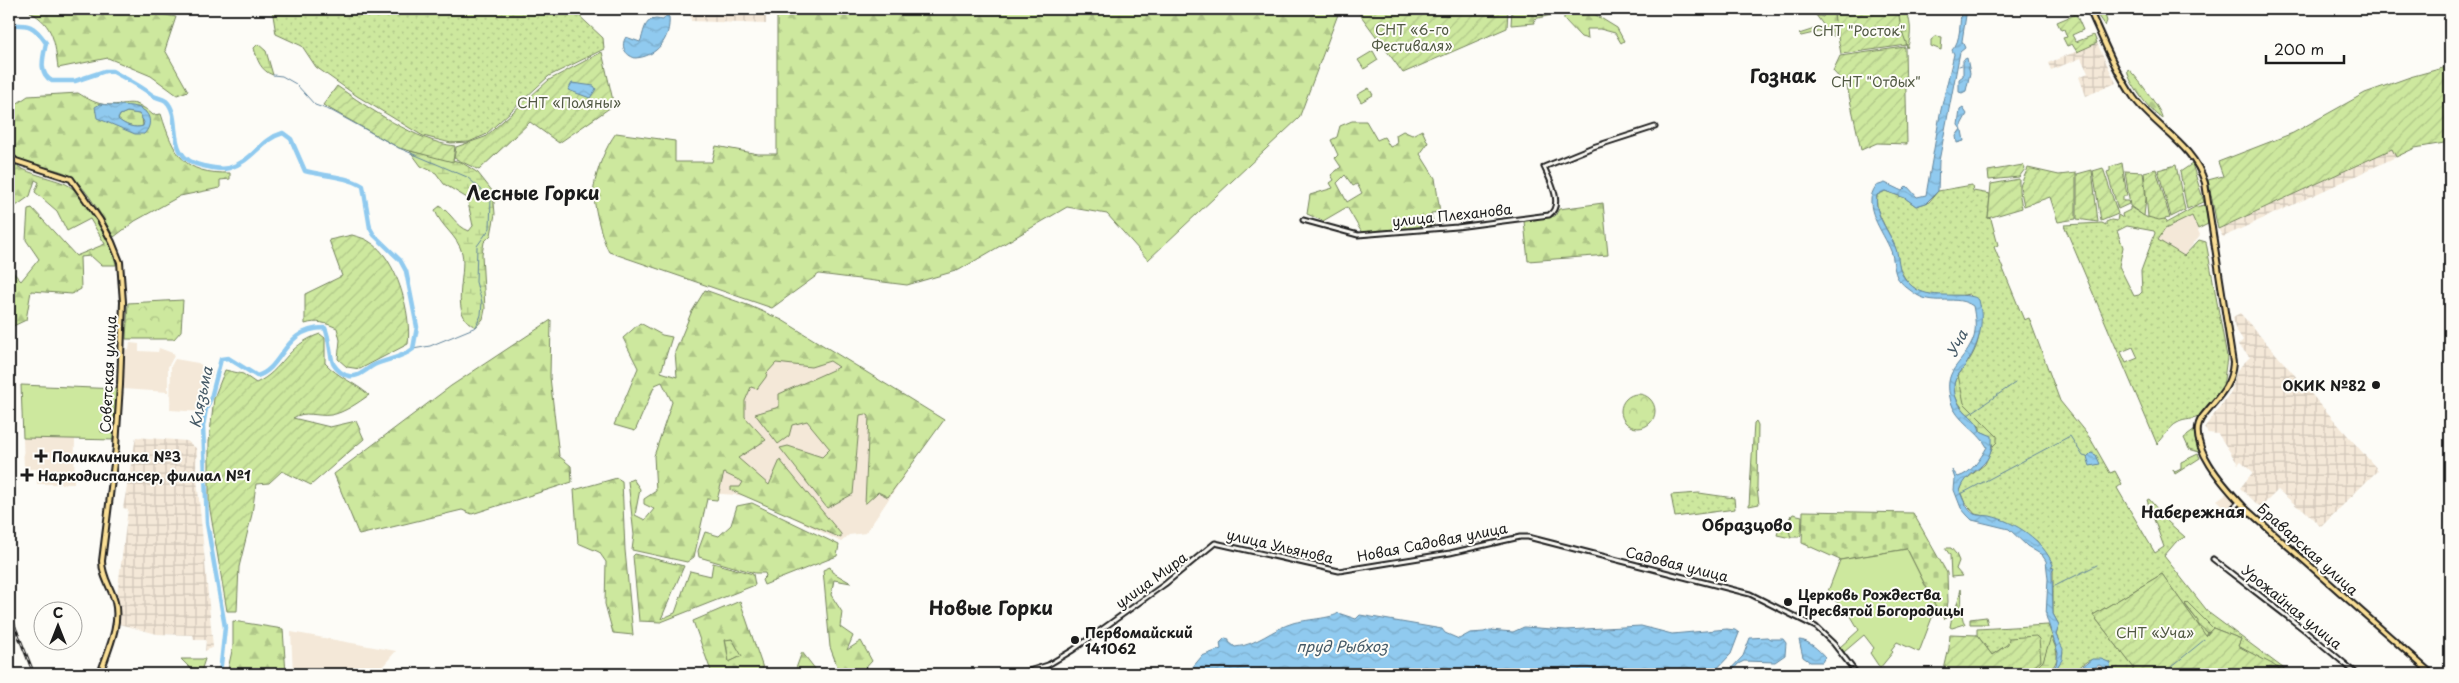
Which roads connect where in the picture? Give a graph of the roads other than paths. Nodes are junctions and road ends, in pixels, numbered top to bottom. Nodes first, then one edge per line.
1 (2089, 9) edge
2 (1655, 127) dead end
3 (9, 155) edge
4 (1303, 220) dead end
5 (2239, 502) junction
6 (2233, 514) dead end
7 (1528, 537) joint
8 (1215, 544) joint
9 (2213, 559) dead end
10 (1339, 571) joint
11 (100, 674) edge
12 (1020, 674) edge
13 (1857, 674) edge
14 (2357, 674) edge
15 (2432, 674) edge

1 - 5 main road, Браварская улица
2 - 4 street, улица Плеханова
3 - 11 main road, Советская улица
5 - 6 street
5 - 15 main road, Браварская улица
7 - 10 street, Новая Садовая улица
7 - 13 street, Садовая улица
8 - 10 street, улица Ульянова
8 - 12 street, улица Мира
9 - 14 street, Урожайная улица

